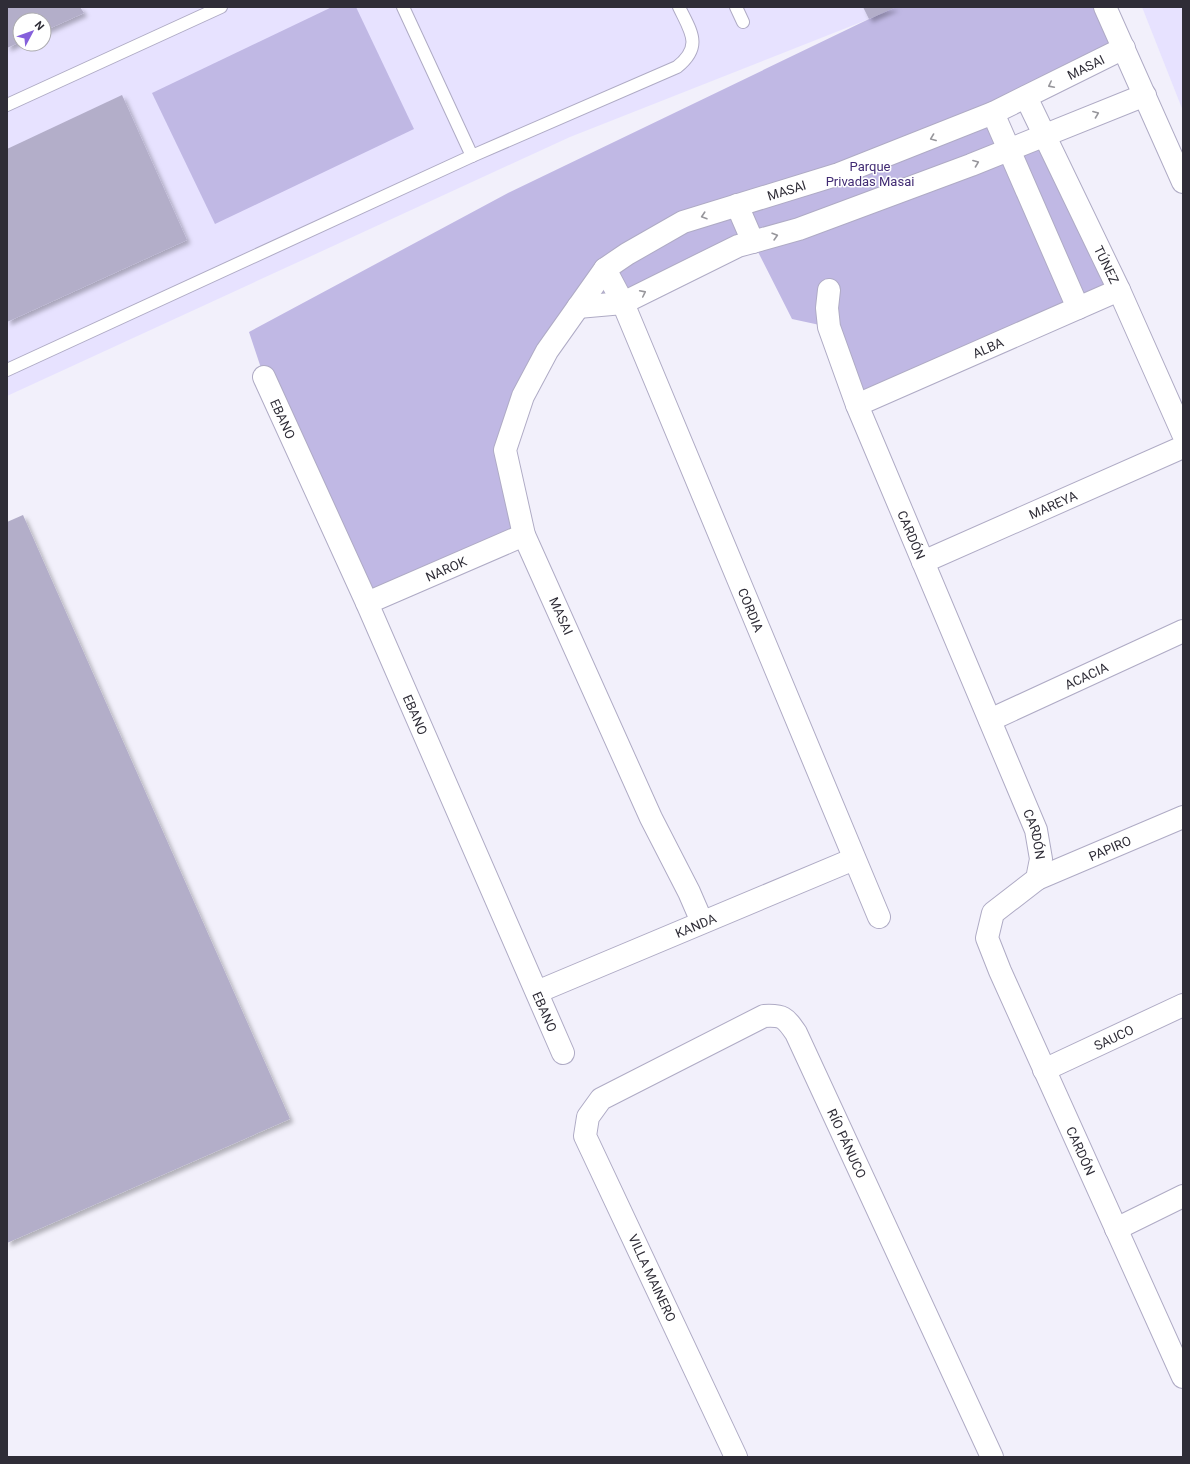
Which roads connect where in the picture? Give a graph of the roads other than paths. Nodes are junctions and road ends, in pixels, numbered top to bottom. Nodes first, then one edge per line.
1 (221, 7) edge
2 (403, 7) edge
3 (679, 7) edge
4 (736, 7) edge
5 (1105, 7) edge
6 (743, 22) dead end
7 (1124, 48) junction
8 (1145, 94) junction
9 (1026, 97) junction
10 (7, 105) edge
11 (993, 113) junction
12 (1044, 134) junction
13 (1010, 150) junction
14 (472, 156) junction
15 (1183, 182) edge
16 (737, 205) junction
17 (753, 242) junction
18 (604, 269) junction
19 (829, 290) dead end
20 (1120, 290) junction
21 (623, 303) junction
22 (578, 307) junction
23 (1078, 308) junction
24 (7, 370) edge
25 (264, 377) dead end
26 (857, 405) junction
27 (1183, 434) edge
28 (1183, 447) edge
29 (524, 535) junction
30 (923, 562) junction
31 (367, 603) junction
32 (1183, 631) edge
33 (990, 720) junction
34 (1183, 816) edge
35 (854, 859) junction
36 (1037, 879) junction
37 (879, 917) dead end
38 (702, 922) junction
39 (537, 992) junction
40 (1183, 1005) edge
41 (563, 1053) dead end
42 (1044, 1070) junction
43 (601, 1099) joint
44 (1183, 1196) edge
45 (1116, 1228) junction
46 (1183, 1377) edge
47 (736, 1457) edge
48 (992, 1457) edge

1 - 10 lane
2 - 14 lane
3 - 14 lane
4 - 6 lane
5 - 7 street
7 - 8 street
7 -> 9 street, MASAI
12 -> 8 street
8 - 15 street
9 - 11 street, MASAI
9 - 12 street, TÚNEZ
11 - 13 street
11 -> 16 street, MASAI
12 - 13 street
12 - 20 street, TÚNEZ
17 -> 13 street
13 - 23 street
14 - 24 lane
16 - 17 street
16 -> 18 street, MASAI
21 -> 17 street
18 - 21 street, CORDIA
18 - 22 street, MASAI
19 - 26 street, CARDÓN
20 - 23 street, ALBA
20 - 27 street, TÚNEZ
21 - 22 street
21 - 35 street, CORDIA
22 - 29 street, MASAI
23 - 26 street, ALBA
25 - 31 street, EBANO
26 - 30 street, CARDÓN
28 - 30 street, MAREYA
29 - 31 street, NAROK
29 - 38 street, MASAI
30 - 33 street, CARDÓN
31 - 39 street, EBANO
32 - 33 street, ACACIA
33 - 36 street, CARDÓN
34 - 36 street, PAPIRO
35 - 37 street, CORDIA
35 - 38 street, KANDA
36 - 42 street, CARDÓN
38 - 39 street, KANDA
39 - 41 street, EBANO
40 - 42 street, SAUCO
42 - 45 street, CARDÓN
43 - 47 street, VILLA MAINERO
43 - 48 street, RÍO PÁNUCO
44 - 45 street
45 - 46 street, CARDÓN

